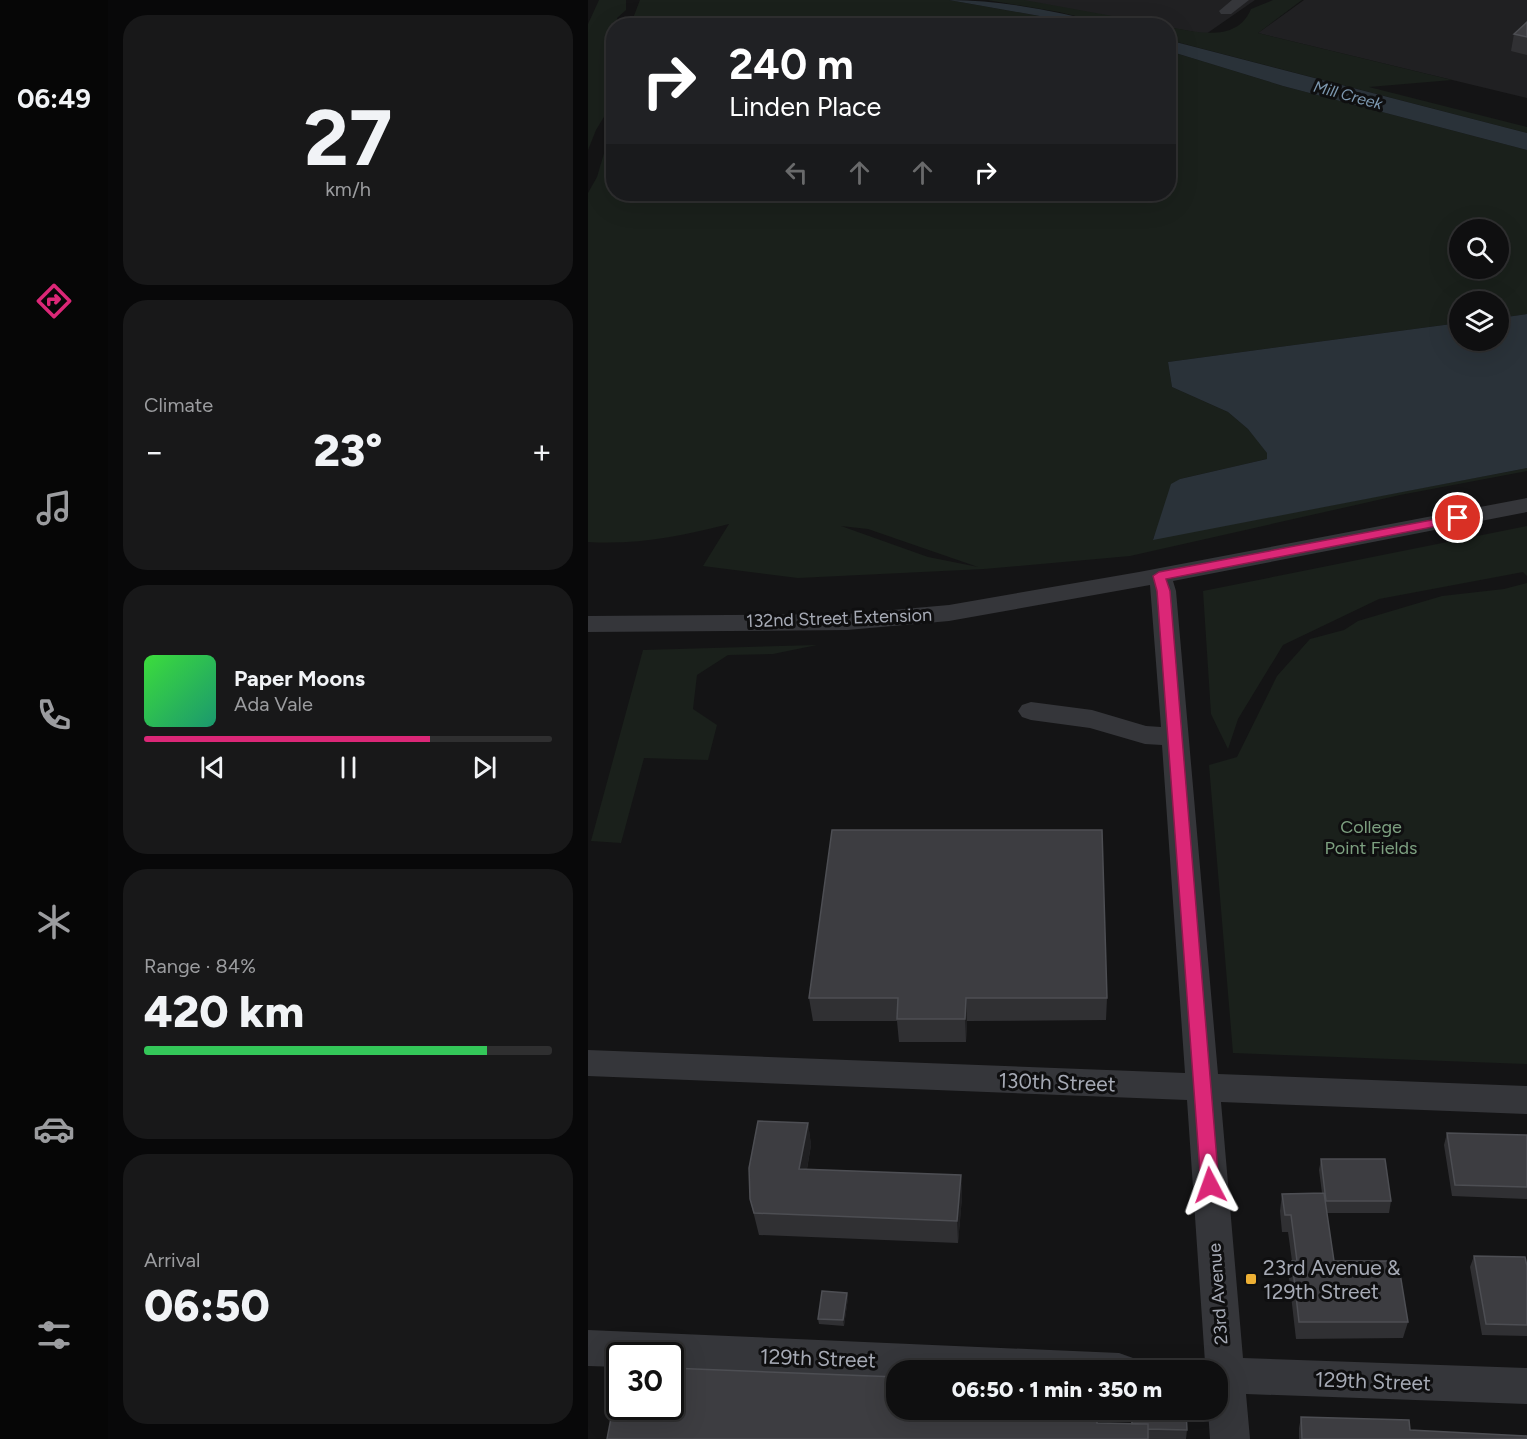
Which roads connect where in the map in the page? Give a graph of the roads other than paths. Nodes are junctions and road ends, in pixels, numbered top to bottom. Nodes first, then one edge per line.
1 (1242, 0) edge
2 (1226, 11) dead end
3 (1527, 505) edge
4 (1159, 576) junction
5 (588, 624) edge
6 (1031, 711) dead end
7 (1176, 737) junction
8 (588, 1063) edge
9 (1202, 1088) junction
10 (1527, 1100) edge
11 (588, 1348) edge
12 (1220, 1360) edge
13 (886, 1361) edge
14 (1228, 1376) edge
15 (1527, 1386) edge
16 (1227, 1420) edge
17 (1230, 1439) edge

1 - 2 street
3 - 4 street, 132nd Street Extension
4 - 5 street, 132nd Street Extension
4 - 7 street, 23rd Avenue
6 - 7 street
7 - 9 street, 23rd Avenue
8 - 9 street, 130th Street
9 - 10 street, 130th Street
9 - 12 street, 23rd Avenue
11 - 13 street, 129th Street
14 - 15 street, 129th Street
16 - 17 street, 23rd Avenue

